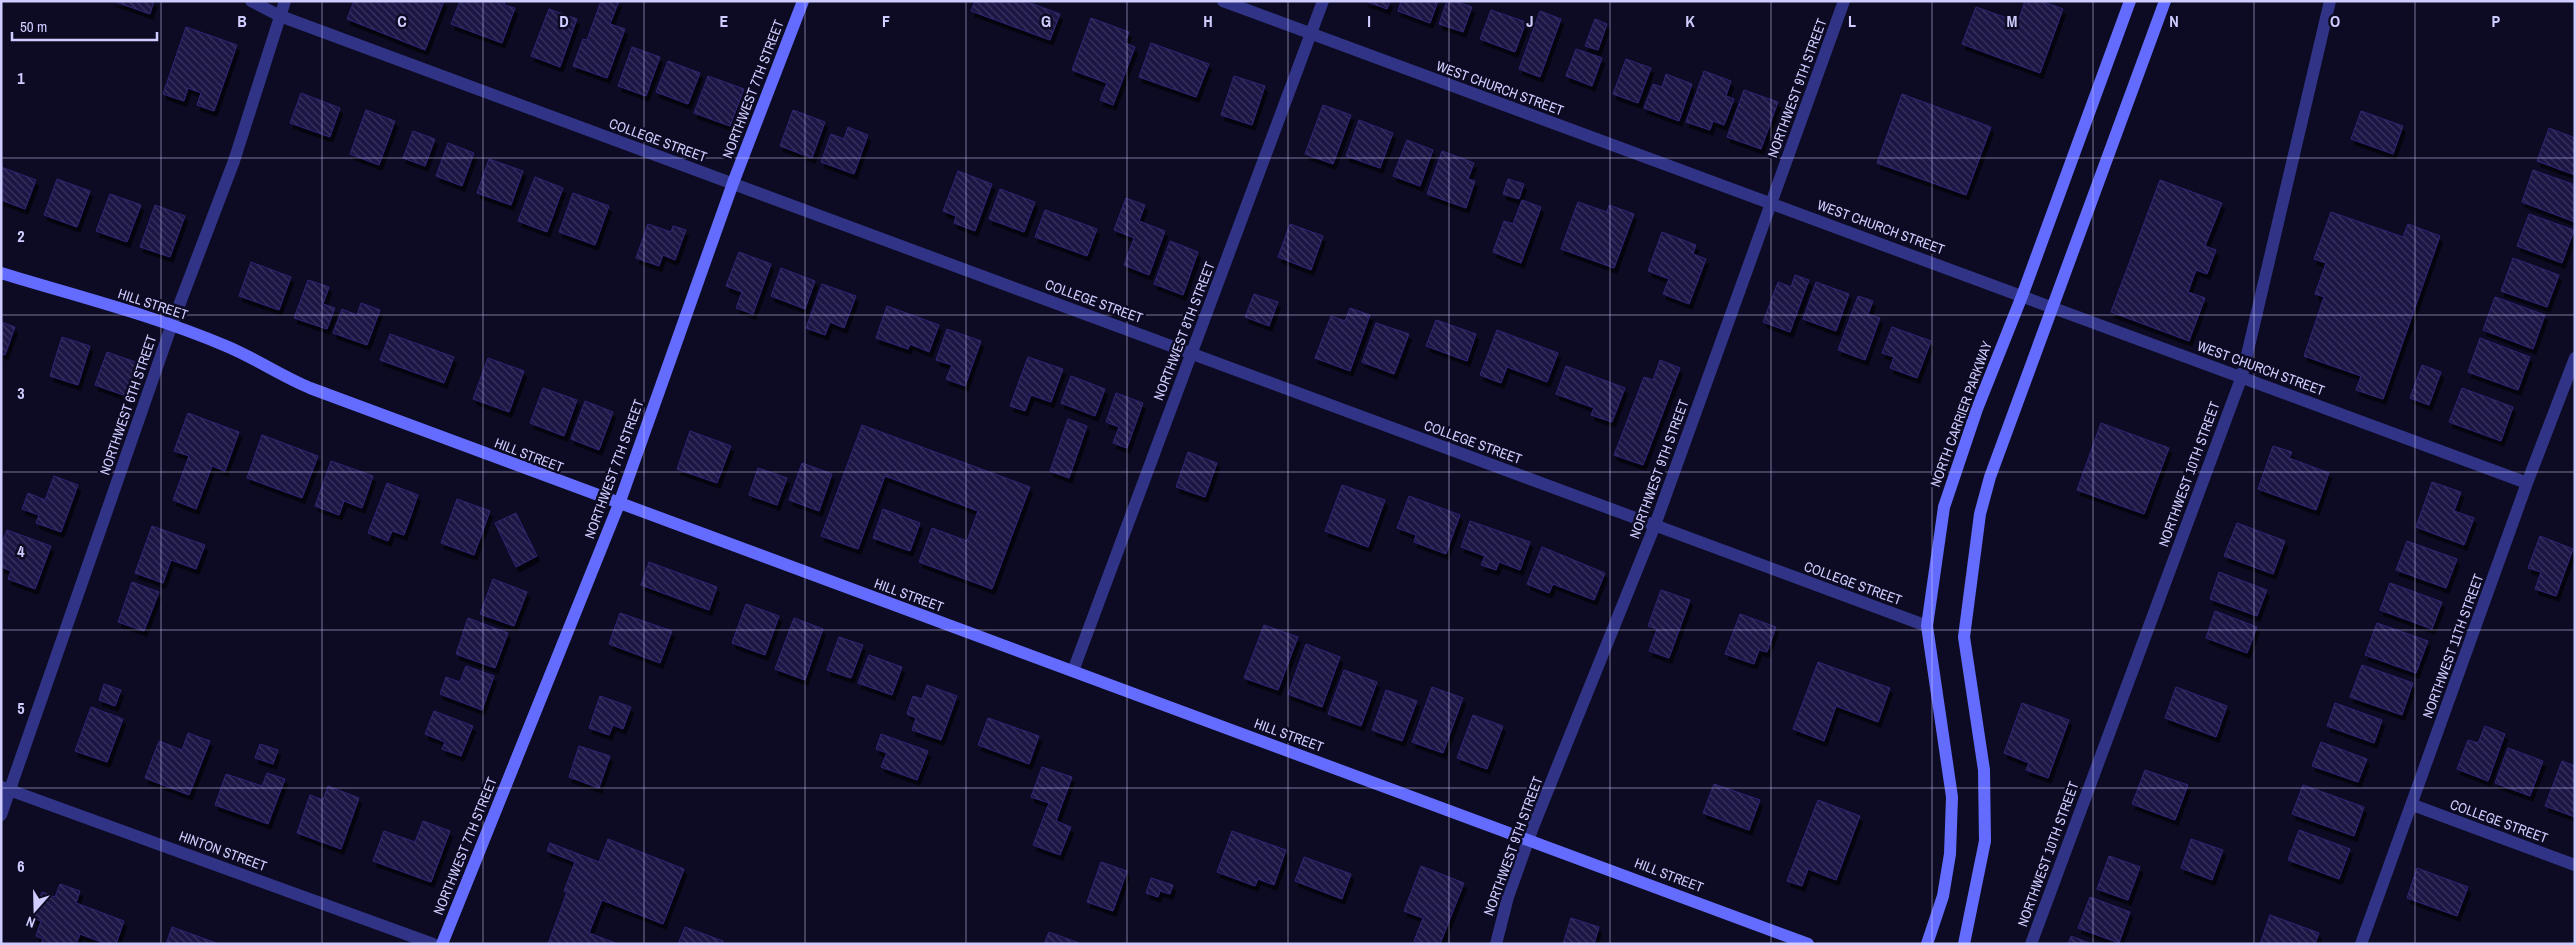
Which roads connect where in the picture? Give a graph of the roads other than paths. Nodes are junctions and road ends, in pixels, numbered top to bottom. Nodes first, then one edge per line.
1 (251, 1) edge
2 (285, 1) edge
3 (802, 1) edge
4 (1223, 1) edge
5 (1323, 1) edge
6 (1844, 1) edge
7 (2130, 1) edge
8 (2165, 1) edge
9 (2330, 1) edge
10 (280, 16) junction
11 (1311, 34) junction
12 (733, 183) junction
13 (1771, 203) junction
14 (1, 273) edge
15 (2022, 296) junction
16 (2054, 308) junction
17 (172, 324) junction
18 (1192, 354) junction
19 (2575, 358) edge
20 (2242, 376) junction
21 (2527, 483) junction
22 (618, 504) junction
23 (1655, 525) junction
24 (1927, 626) junction
25 (1074, 671) junction
26 (6, 788) edge
27 (2413, 805) junction
28 (1, 815) edge
29 (1529, 839) junction
30 (2575, 865) edge
31 (434, 944) edge
32 (442, 944) edge
33 (1496, 944) edge
34 (1808, 944) edge
35 (1927, 944) edge
36 (1964, 944) edge
37 (2031, 944) edge
38 (2361, 944) edge

1 - 10 street, COLLEGE STREET
2 - 10 street, NORTHWEST 6TH STREET
3 - 12 street, NORTHWEST 7TH STREET
4 - 11 street, WEST CHURCH STREET
5 - 11 street, NORTHWEST 8TH STREET
6 - 13 street, NORTHWEST 9TH STREET
7 - 15 street, NORTH CARRIER PARKWAY
8 - 16 street
9 - 20 street, NORTHWEST 10TH STREET
10 - 12 street, COLLEGE STREET
10 - 17 street, NORTHWEST 6TH STREET
11 - 13 street, WEST CHURCH STREET
11 - 18 street, NORTHWEST 8TH STREET
12 - 18 street, COLLEGE STREET
12 - 22 street, NORTHWEST 7TH STREET
13 - 15 street, WEST CHURCH STREET
13 - 23 street, NORTHWEST 9TH STREET
14 - 17 street, HILL STREET
15 - 16 street, WEST CHURCH STREET
15 - 24 street, NORTH CARRIER PARKWAY
16 - 20 street, WEST CHURCH STREET
16 - 36 street
17 - 22 street, HILL STREET
17 - 26 street, NORTHWEST 6TH STREET
18 - 23 street, COLLEGE STREET
18 - 25 street, NORTHWEST 8TH STREET
19 - 21 street, NORTHWEST 11TH STREET
20 - 21 street, WEST CHURCH STREET
20 - 37 street, NORTHWEST 10TH STREET
21 - 27 street, NORTHWEST 11TH STREET
22 - 25 street, HILL STREET
22 - 32 street, NORTHWEST 7TH STREET
23 - 24 street, COLLEGE STREET
23 - 29 street, NORTHWEST 9TH STREET
24 - 35 street, NORTH CARRIER PARKWAY
25 - 29 street, HILL STREET
26 - 28 street, NORTHWEST 6TH STREET
26 - 31 street, HINTON STREET
27 - 30 street, COLLEGE STREET
27 - 38 street, NORTHWEST 11TH STREET
29 - 33 street, NORTHWEST 9TH STREET
29 - 34 street, HILL STREET

